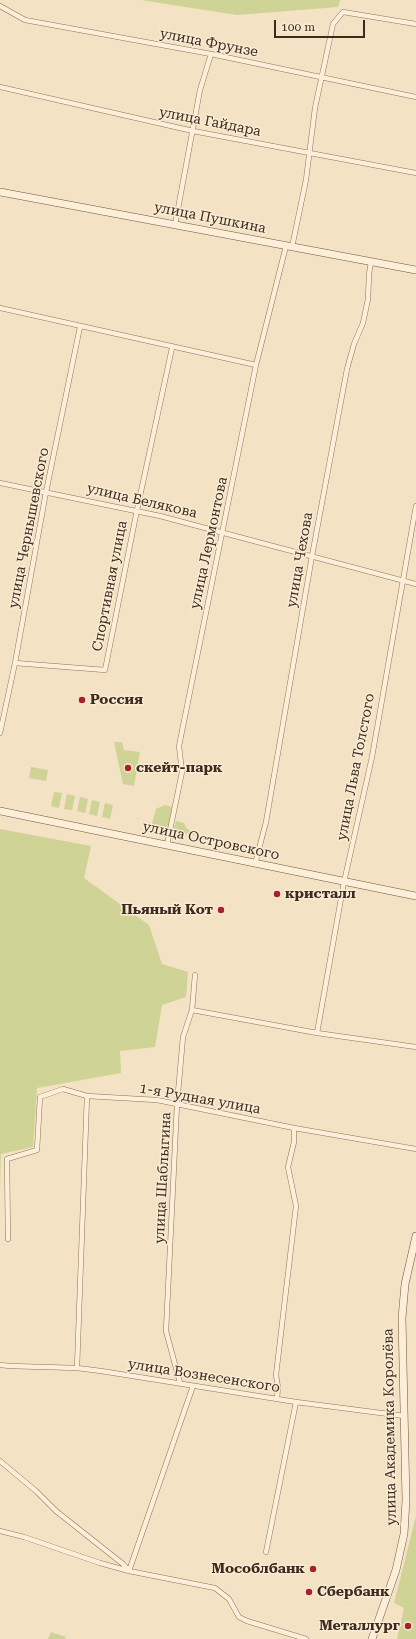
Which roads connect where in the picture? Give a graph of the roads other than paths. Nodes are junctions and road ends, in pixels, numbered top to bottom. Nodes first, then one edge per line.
1 (0, 0) edge
2 (0, 6) edge
3 (416, 24) edge
4 (211, 54) junction
5 (322, 77) junction
6 (0, 87) edge
7 (416, 97) edge
8 (193, 131) junction
9 (310, 152) junction
10 (416, 172) edge
11 (0, 192) edge
12 (175, 225) junction
13 (289, 246) junction
14 (371, 262) junction
15 (416, 270) edge
16 (0, 308) edge
17 (80, 327) junction
18 (172, 348) junction
19 (256, 365) junction
20 (0, 483) edge
21 (46, 492) junction
22 (416, 506) edge
23 (137, 510) junction
24 (222, 531) junction
25 (312, 556) junction
26 (402, 581) junction
27 (416, 584) edge
28 (15, 663) junction
29 (0, 733) edge
30 (0, 811) edge
31 (166, 845) junction
32 (255, 864) junction
33 (344, 882) junction
34 (416, 896) edge
35 (195, 975) dead end
36 (192, 1010) junction
37 (318, 1033) junction
38 (416, 1046) edge
39 (87, 1096) junction
40 (177, 1104) junction
41 (294, 1128) junction
42 (416, 1149) edge
43 (416, 1236) edge
44 (8, 1239) dead end
45 (0, 1365) edge
46 (77, 1368) junction
47 (180, 1383) junction
48 (193, 1386) junction
49 (277, 1399) junction
50 (296, 1402) junction
51 (404, 1416) junction
52 (0, 1461) edge
53 (0, 1531) edge
54 (266, 1552) dead end
55 (129, 1571) junction
56 (306, 1639) edge
57 (372, 1639) edge

1 - 2 street
2 - 4 street, улица Фрунзе
3 - 5 street, улица Лермонтова
4 - 5 street, улица Фрунзе
4 - 8 street
5 - 7 street, улица Фрунзе
5 - 9 street, улица Лермонтова
6 - 8 street, улица Гайдара
8 - 9 street, улица Гайдара
8 - 12 street
9 - 10 street, улица Гайдара
9 - 13 street, улица Лермонтова
11 - 12 street, улица Пушкина
12 - 13 street, улица Пушкина
13 - 14 street, улица Пушкина
13 - 19 street, улица Лермонтова
14 - 15 street, улица Пушкина
14 - 25 street, улица Чехова
16 - 17 street
17 - 18 street
17 - 21 street, улица Чернышевского
18 - 19 street
18 - 23 street, Спортивная улица
19 - 24 street, улица Лермонтова
20 - 21 street, улица Белякова
21 - 23 street, улица Белякова
21 - 28 street, улица Чернышевского
22 - 26 street, улица Льва Толстого
23 - 24 street, улица Белякова
23 - 28 street, Спортивная улица
24 - 25 street, улица Белякова
24 - 31 street, улица Лермонтова
25 - 26 street, улица Белякова
25 - 32 street, улица Чехова
26 - 27 street, улица Белякова
26 - 33 street, улица Льва Толстого
28 - 29 street, улица Чернышевского
30 - 31 street, улица Островского
31 - 32 street, улица Островского
32 - 33 street, улица Островского
33 - 34 street, улица Островского
33 - 37 street, улица Льва Толстого
35 - 36 street, улица Шаблыгина
36 - 37 street
36 - 40 street, улица Шаблыгина
37 - 38 street
39 - 40 street, 1-я Рудная улица
39 - 44 street, 1-я Рудная улица
39 - 46 street
40 - 41 street, 1-я Рудная улица
40 - 47 street, улица Шаблыгина
41 - 42 street, 1-я Рудная улица
41 - 49 street
43 - 51 street, улица Академика Королёва
45 - 46 street, улица Вознесенского
46 - 47 street, улица Вознесенского
47 - 48 street, улица Вознесенского
48 - 49 street, улица Вознесенского
48 - 55 street
49 - 50 street, улица Вознесенского
50 - 51 street, улица Вознесенского
50 - 54 street
51 - 57 street, улица Академика Королёва
52 - 55 street
53 - 55 street
55 - 56 street

